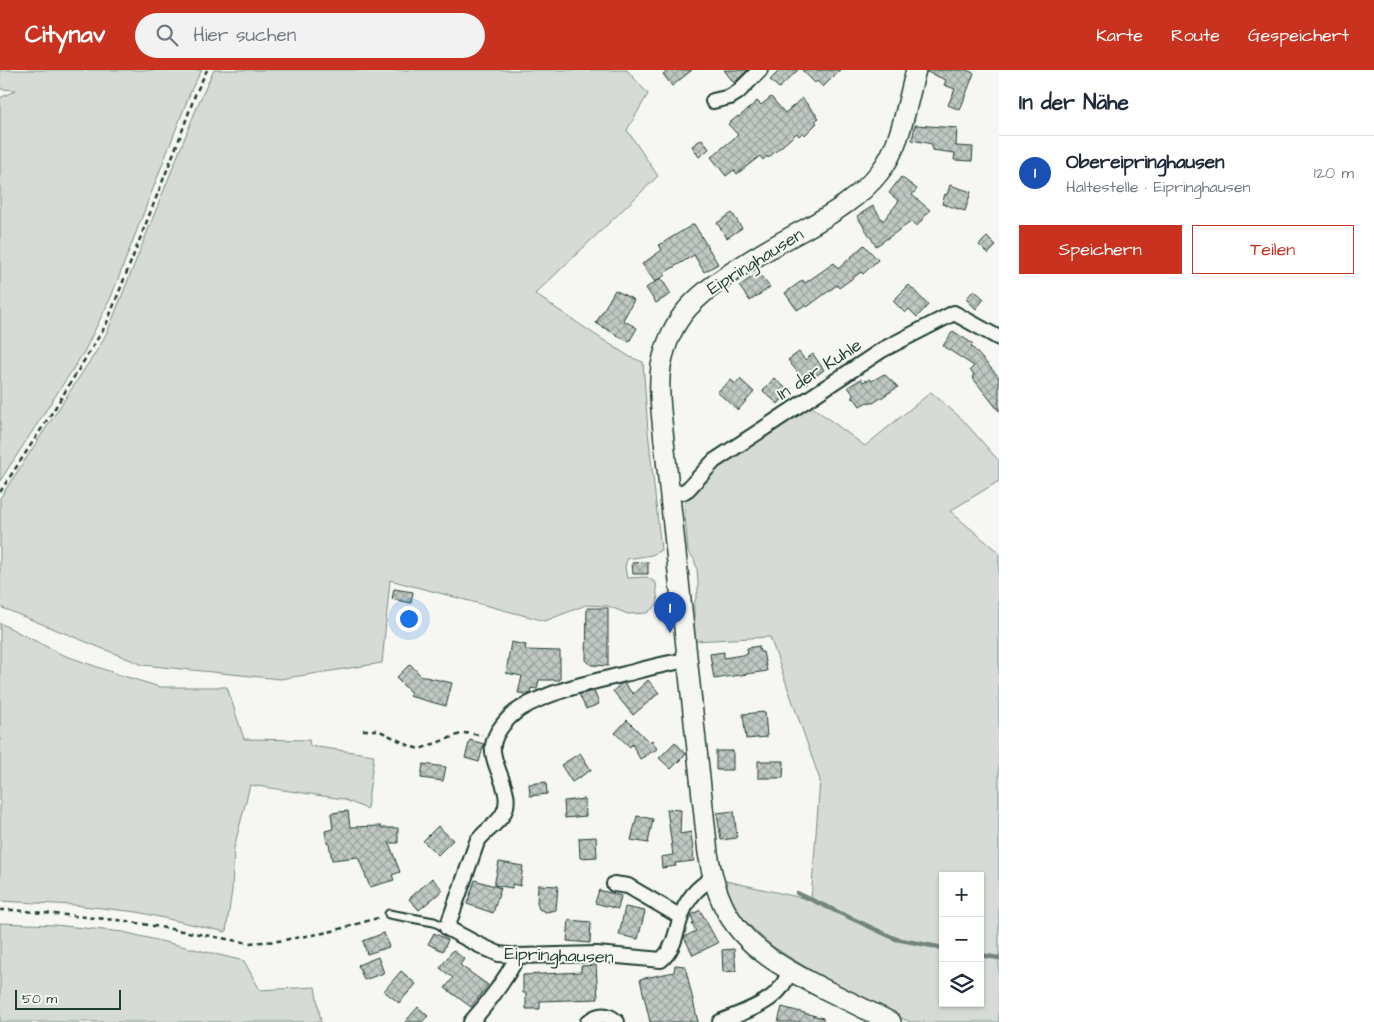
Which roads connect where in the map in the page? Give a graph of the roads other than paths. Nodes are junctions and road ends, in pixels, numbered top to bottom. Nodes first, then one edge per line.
1 (760, 70) edge
2 (916, 70) edge
3 (713, 101) dead end
4 (999, 338) edge
5 (670, 493) junction
6 (688, 660) junction
7 (713, 878) junction
8 (614, 884) dead end
9 (389, 914) road end
10 (681, 917) junction
11 (447, 928) junction
12 (518, 956) junction
13 (790, 972) junction
14 (471, 1022) edge
15 (588, 1022) edge
16 (617, 1022) edge
17 (720, 1022) edge
18 (891, 1022) edge

1 - 3 street
2 - 5 main road, Eipringhausen
4 - 5 street, In der Kuhle
5 - 6 main road, Eipringhausen
6 - 7 main road, Eipringhausen
6 - 11 street
7 - 10 street, Eipringhausen
7 - 13 main road, Eipringhausen
8 - 10 street
9 - 11 lane
10 - 12 street, Eipringhausen
11 - 12 street, Eipringhausen
12 - 14 street
13 - 17 street
13 - 18 main road, Eipringhausen
15 - 16 street

